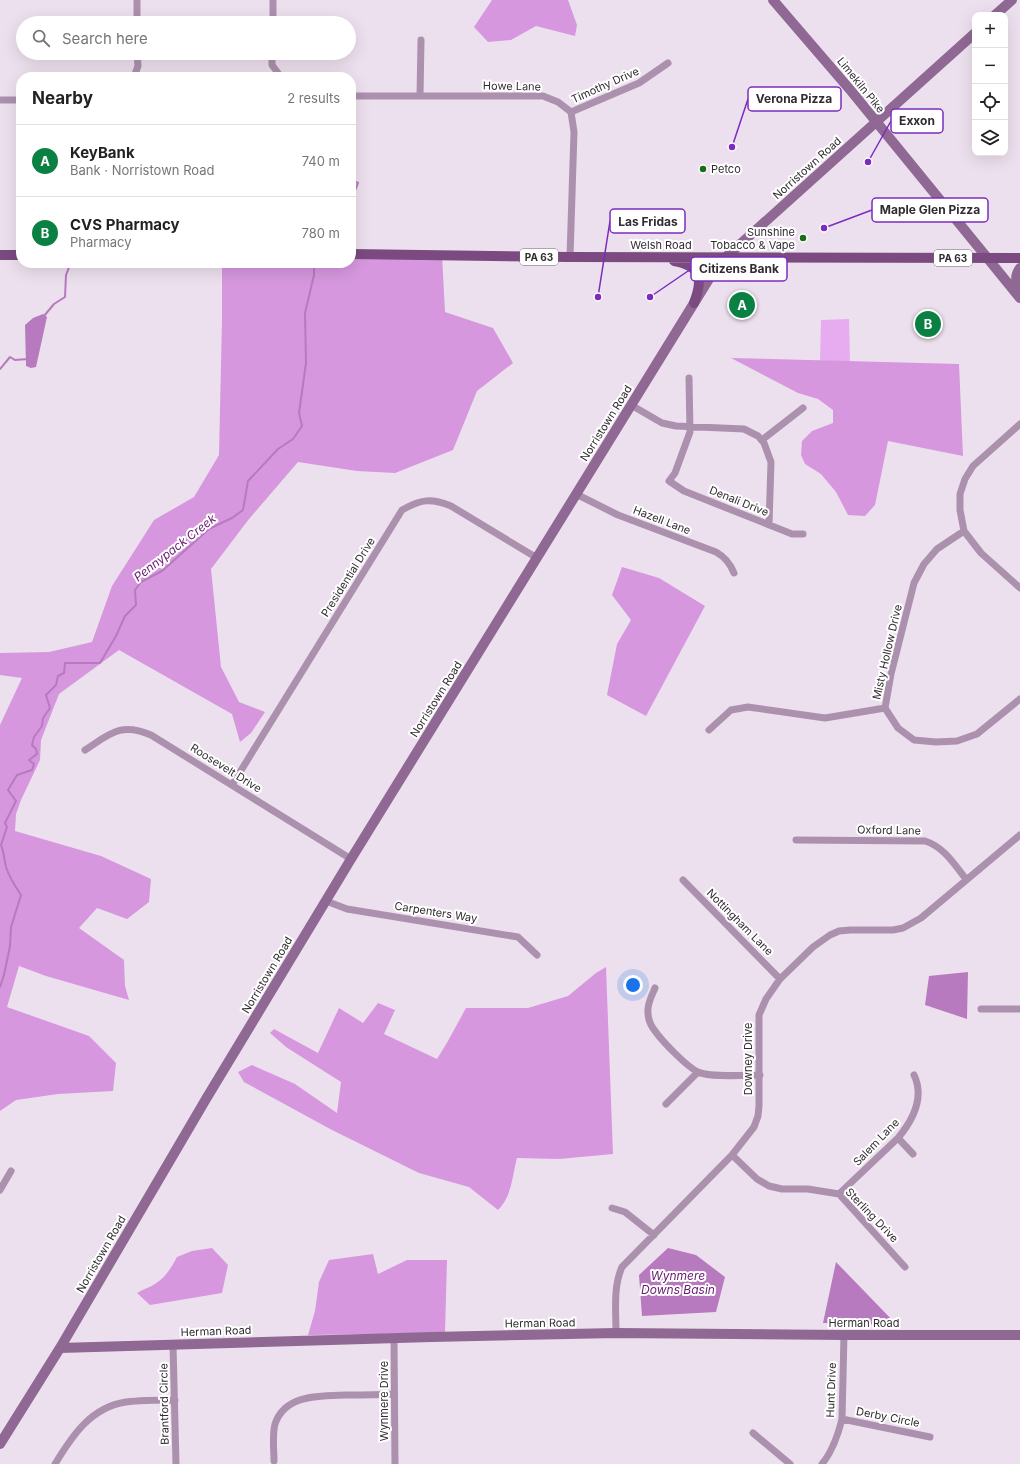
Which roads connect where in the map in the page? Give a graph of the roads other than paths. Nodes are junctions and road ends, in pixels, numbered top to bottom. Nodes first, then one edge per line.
1 (137, 0) edge
2 (273, 0) edge
3 (773, 0) edge
4 (1012, 0) edge
5 (998, 12) edge
6 (137, 16) edge
7 (273, 16) edge
8 (972, 36) edge
9 (421, 40) dead end
10 (138, 60) edge
11 (272, 60) edge
12 (668, 63) dead end
13 (136, 72) edge
14 (277, 72) edge
15 (356, 96) edge
16 (420, 96) junction
17 (0, 100) edge
18 (16, 100) edge
19 (570, 112) junction
20 (875, 121) junction
21 (356, 254) edge
22 (0, 255) edge
23 (16, 255) edge
24 (570, 257) junction
25 (638, 257) junction
26 (726, 257) junction
27 (988, 258) junction
28 (1020, 258) edge
29 (1020, 268) edge
30 (1020, 291) edge
31 (1020, 298) edge
32 (694, 303) junction
33 (689, 378) dead end
34 (631, 405) junction
35 (803, 408) dead end
36 (1020, 424) edge
37 (690, 427) junction
38 (762, 440) junction
39 (576, 494) junction
40 (769, 525) junction
41 (964, 531) junction
42 (803, 534) dead end
43 (537, 558) junction
44 (734, 573) dead end
45 (1020, 588) edge
46 (1020, 699) edge
47 (885, 708) junction
48 (709, 730) dead end
49 (85, 750) dead end
50 (232, 785) junction
51 (1020, 835) edge
52 (796, 840) dead end
53 (351, 859) junction
54 (966, 879) junction
55 (683, 880) dead end
56 (326, 901) junction
57 (537, 955) dead end
58 (780, 979) junction
59 (655, 988) dead end
60 (982, 1009) dead end
61 (1020, 1009) edge
62 (698, 1072) junction
63 (760, 1075) junction
64 (914, 1076) dead end
65 (666, 1104) dead end
66 (898, 1138) junction
67 (913, 1154) dead end
68 (732, 1155) junction
69 (12, 1171) dead end
70 (0, 1190) edge
71 (839, 1194) junction
72 (612, 1208) dead end
73 (654, 1235) junction
74 (905, 1267) dead end
75 (616, 1333) junction
76 (844, 1335) junction
77 (1020, 1335) edge
78 (394, 1338) junction
79 (173, 1344) junction
80 (60, 1348) junction
81 (394, 1394) junction
82 (175, 1400) junction
83 (842, 1419) junction
84 (752, 1433) dead end
85 (930, 1437) dead end
86 (0, 1444) edge
87 (274, 1461) dead end
88 (55, 1464) edge
89 (176, 1464) edge
90 (395, 1464) edge
91 (790, 1464) edge
92 (822, 1464) edge

1 - 6 street
2 - 7 street
3 - 20 main road, Limekiln Pike
4 - 5 main road
8 - 20 main road, Norristown Road
9 - 16 street
10 - 13 street
11 - 14 street
12 - 19 street, Timothy Drive
15 - 16 street, Howe Lane
16 - 19 street, Howe Lane
17 - 18 street
19 - 24 street
20 - 26 main road, Norristown Road
20 - 27 main road, Limekiln Pike
21 - 24 main road, Welsh Road / PA 63
22 - 23 main road
24 - 25 main road, Welsh Road / PA 63
25 - 26 main road, Welsh Road / PA 63
25 - 32 main road
26 - 27 main road, Welsh Road / PA 63
26 - 32 main road, Norristown Road
27 - 28 main road, Welsh Road / PA 63
27 - 31 main road, Limekiln Pike
29 - 30 main road
32 - 34 main road, Norristown Road
33 - 37 street
34 - 37 street
34 - 39 main road, Norristown Road
35 - 38 street
36 - 41 street
37 - 38 street
37 - 40 street, Denali Drive
38 - 40 street
39 - 43 main road, Norristown Road
39 - 44 street, Hazell Lane
40 - 42 street, Denali Drive
41 - 45 street
41 - 47 street, Misty Hollow Drive
43 - 50 street, Presidential Drive
43 - 53 main road, Norristown Road
46 - 47 street, Misty Hollow Drive
47 - 48 street
49 - 50 street, Roosevelt Drive
50 - 53 street, Roosevelt Drive
51 - 54 street, Downey Drive
52 - 54 street, Oxford Lane
53 - 56 main road, Norristown Road
54 - 58 street, Downey Drive
55 - 58 street, Nottingham Lane
56 - 57 street, Carpenters Way
56 - 80 main road, Norristown Road
58 - 63 street, Downey Drive
59 - 62 street
60 - 61 street
62 - 63 street
62 - 65 street
63 - 68 street, Downey Drive
64 - 66 street, Salem Lane
66 - 67 street
66 - 71 street, Salem Lane
68 - 71 street, Sterling Drive
68 - 73 street, Downey Drive
69 - 70 street
71 - 74 street, Sterling Drive
72 - 73 street
73 - 75 street, Downey Drive
75 - 76 main road, Herman Road
75 - 78 main road, Herman Road
76 - 77 main road, Herman Road
76 - 83 street, Hunt Drive
78 - 79 main road, Herman Road
78 - 81 street, Wynmere Drive
79 - 80 main road, Herman Road
79 - 82 street, Brantford Circle
80 - 86 main road, Norristown Road
81 - 87 street
81 - 90 street, Wynmere Drive
82 - 88 street
82 - 89 street, Brantford Circle
83 - 85 street, Derby Circle
83 - 92 street, Hunt Drive
84 - 91 street

